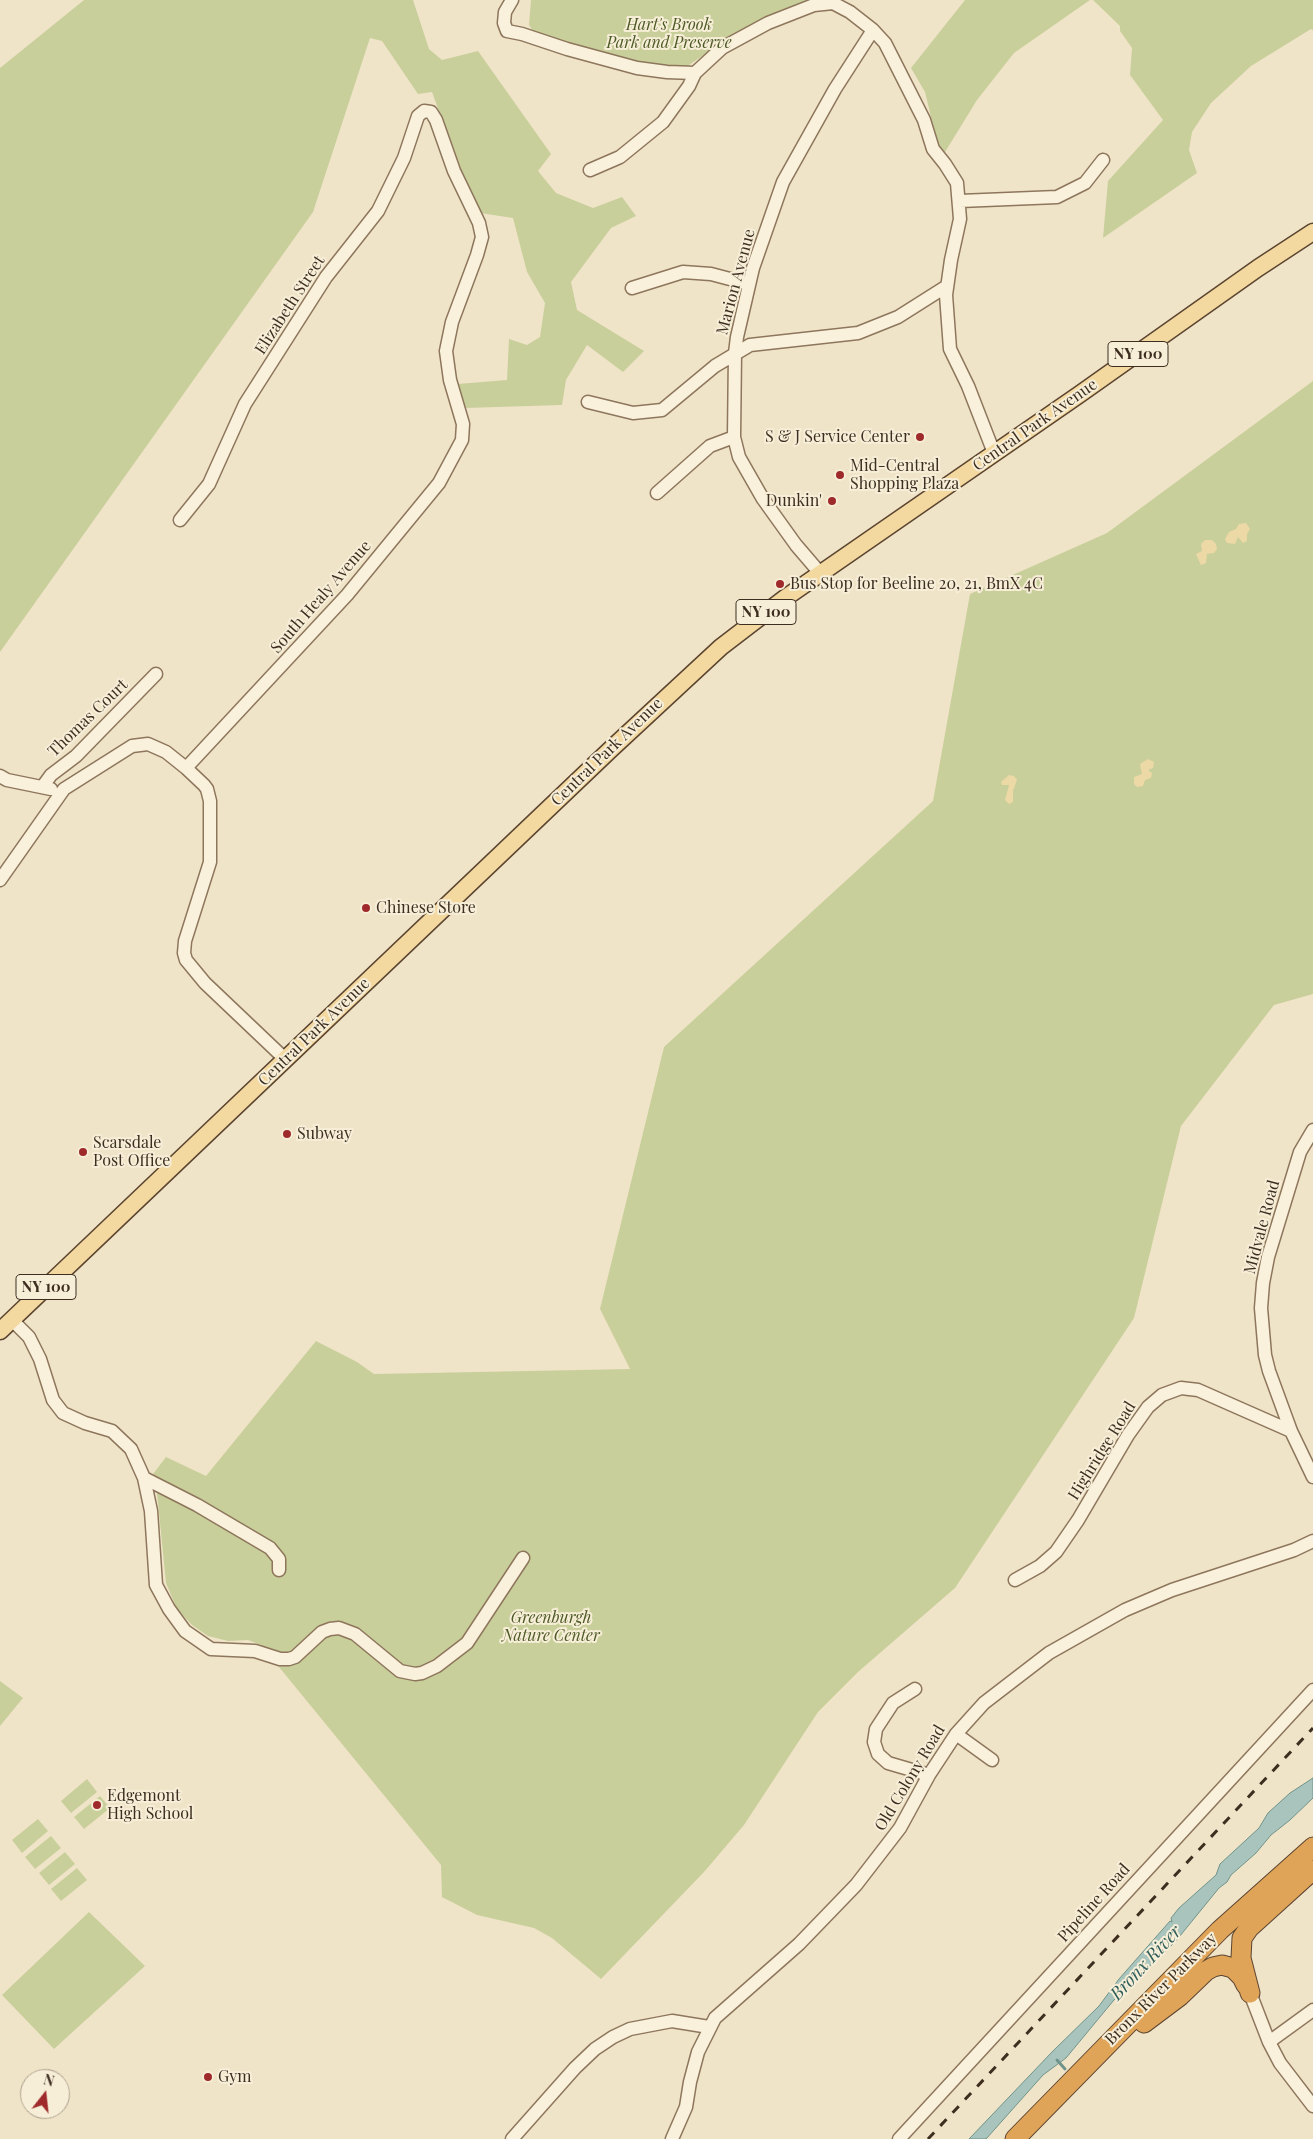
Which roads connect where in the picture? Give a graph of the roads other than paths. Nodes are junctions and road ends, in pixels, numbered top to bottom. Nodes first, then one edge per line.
1 (512, 0) edge
2 (873, 30) junction
3 (695, 72) junction
4 (427, 110) joint
5 (1103, 160) dead end
6 (590, 170) dead end
7 (960, 201) junction
8 (1313, 232) edge
9 (749, 284) junction
10 (947, 286) junction
11 (632, 288) dead end
12 (734, 354) junction
13 (588, 402) dead end
14 (734, 438) junction
15 (994, 453) junction
16 (657, 493) dead end
17 (180, 520) dead end
18 (820, 574) junction
19 (156, 674) dead end
20 (186, 768) junction
21 (0, 776) edge
22 (43, 786) junction
23 (61, 792) junction
24 (0, 880) edge
25 (285, 1059) junction
26 (1313, 1130) edge
27 (12, 1320) junction
28 (0, 1331) edge
29 (1291, 1431) junction
30 (1313, 1477) edge
31 (144, 1478) junction
32 (1313, 1542) edge
33 (523, 1558) dead end
34 (279, 1570) dead end
35 (1016, 1580) dead end
36 (915, 1689) dead end
37 (1313, 1690) edge
38 (956, 1734) junction
39 (992, 1760) dead end
40 (929, 1775) junction
41 (1313, 1848) edge
42 (1313, 1862) edge
43 (1313, 1870) edge
44 (1250, 1993) junction
45 (1313, 2010) edge
46 (1144, 2023) junction
47 (709, 2027) junction
48 (1269, 2042) junction
49 (1313, 2106) edge
50 (512, 2139) edge
51 (672, 2139) edge
52 (899, 2139) edge
53 (1015, 2139) edge
54 (1032, 2139) edge

1 - 3 street
2 - 3 street
2 - 7 street
2 - 9 street, Marion Avenue
3 - 6 street
4 - 17 street, Elizabeth Street
4 - 20 street, South Healy Avenue
5 - 7 street
7 - 10 street
8 - 15 main road, Central Park Avenue / NY 100
9 - 11 street
9 - 12 street, Marion Avenue
10 - 12 street
10 - 15 street
12 - 13 street
12 - 14 street, Marion Avenue
14 - 16 street
14 - 18 street, Marion Avenue
15 - 18 main road, Central Park Avenue / NY 100
18 - 25 main road, Central Park Avenue / NY 100
19 - 22 street, Thomas Court
20 - 23 street
20 - 25 street
21 - 22 street
22 - 23 street
23 - 24 street
25 - 27 main road, Central Park Avenue / NY 100
26 - 29 street, Midvale Road
27 - 28 main road, Central Park Avenue / NY 100
27 - 31 street
29 - 30 street, Midvale Road
29 - 35 street, Highridge Road
31 - 33 street
31 - 34 street
32 - 38 street, Old Colony Road
36 - 40 street
37 - 52 street, Pipeline Road
38 - 39 street
38 - 40 street, Old Colony Road
40 - 47 street, Old Colony Road
41 - 53 highway, Bronx River Parkway
42 - 46 highway, Bronx River Parkway
43 - 44 highway
44 - 46 highway
44 - 48 street
45 - 48 street
46 - 54 highway, Bronx River Parkway
47 - 50 street
47 - 51 street, Old Colony Road
48 - 49 street

